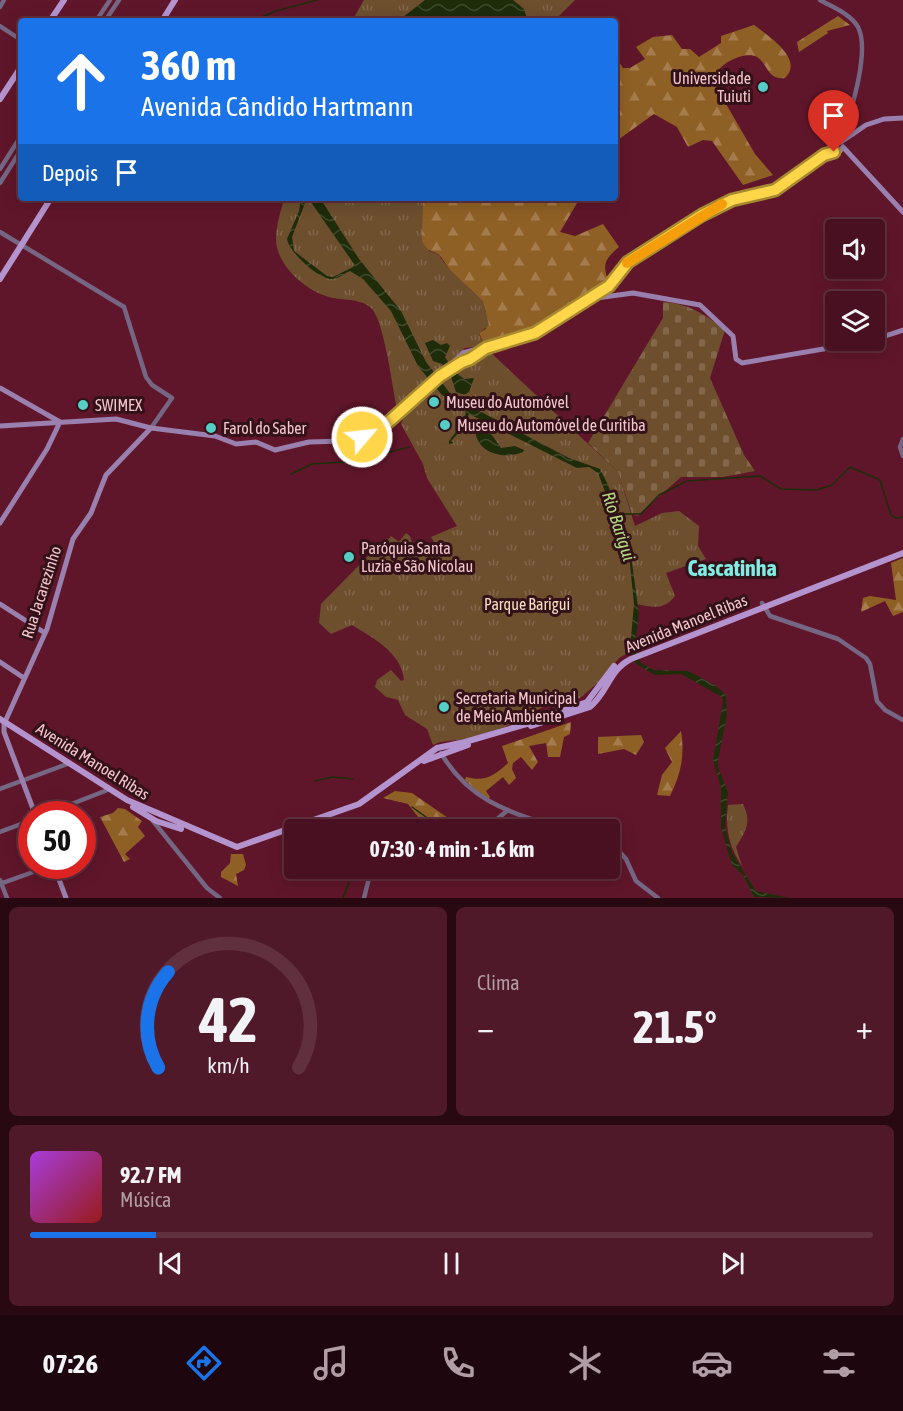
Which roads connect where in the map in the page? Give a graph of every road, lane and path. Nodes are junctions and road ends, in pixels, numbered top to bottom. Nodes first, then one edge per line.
1 (4, 0) edge
2 (64, 0) edge
3 (110, 0) edge
4 (119, 0) edge
5 (175, 0) edge
6 (820, 0) edge
7 (0, 6) edge
8 (52, 18) edge
9 (98, 18) edge
10 (107, 18) edge
11 (164, 18) edge
12 (0, 26) edge
13 (18, 38) edge
14 (18, 72) edge
15 (0, 99) edge
16 (903, 118) edge
17 (849, 119) junction
18 (851, 135) junction
19 (18, 141) edge
20 (839, 147) junction
21 (18, 155) edge
22 (0, 169) edge
23 (0, 183) edge
24 (49, 201) edge
25 (903, 212) edge
26 (0, 232) edge
27 (21, 245) junction
28 (0, 279) edge
29 (585, 300) junction
30 (903, 330) edge
31 (463, 352) junction
32 (472, 354) junction
33 (466, 360) junction
34 (453, 366) junction
35 (0, 388) edge
36 (57, 423) junction
37 (0, 426) edge
38 (151, 428) junction
39 (903, 439) edge
40 (903, 456) edge
41 (0, 523) edge
42 (902, 551) edge
43 (853, 570) junction
44 (803, 589) junction
45 (0, 604) edge
46 (763, 605) junction
47 (45, 633) junction
48 (666, 640) junction
49 (659, 647) junction
50 (639, 653) junction
51 (0, 662) edge
52 (24, 678) junction
53 (903, 720) edge
54 (2, 722) edge
55 (450, 747) junction
56 (441, 750) junction
57 (68, 764) junction
58 (451, 766) junction
59 (22, 781) junction
60 (0, 789) edge
61 (109, 790) junction
62 (30, 801) edge
63 (82, 801) edge
64 (508, 810) junction
65 (348, 811) junction
66 (150, 815) junction
67 (327, 819) edge
68 (329, 819) edge
69 (497, 819) edge
70 (534, 819) edge
71 (161, 823) junction
72 (18, 825) edge
73 (0, 832) edge
74 (284, 834) edge
75 (620, 852) edge
76 (18, 877) edge
77 (58, 879) edge
78 (368, 879) edge
79 (0, 883) edge
80 (7, 898) edge
81 (66, 898) edge
82 (220, 898) edge
83 (364, 898) edge
84 (658, 898) edge

1 - 7 street
2 - 8 main road
3 - 9 street
4 - 10 street
5 - 11 main road
6 - 17 street
12 - 13 street
14 - 15 main road
16 - 18 main road
17 - 18 main road
17 - 20 street
18 - 20 main road
19 - 22 street
20 - 25 main road
20 - 29 main road
21 - 23 street
24 - 27 main road
26 - 27 street
27 - 28 main road
27 - 38 street
29 - 30 main road
29 - 32 main road
31 - 32 main road
31 - 33 main road
31 - 34 main road
32 - 33 main road
33 - 34 main road
34 - 38 main road
35 - 36 main road
36 - 37 main road
36 - 38 main road
36 - 41 main road
38 - 47 main road, Rua Jacarezinho
39 - 40 street
42 - 43 main road, Avenida Manoel Ribas
42 - 43 main road, Avenida Manoel Ribas
43 - 44 main road, Avenida Manoel Ribas
43 - 44 main road, Avenida Manoel Ribas
44 - 46 main road, Avenida Manoel Ribas
44 - 46 main road, Avenida Manoel Ribas
45 - 47 main road
46 - 48 main road, Avenida Manoel Ribas
46 - 49 main road, Avenida Manoel Ribas
46 - 53 street
47 - 52 main road, Rua Jacarezinho
48 - 49 main road
48 - 50 main road, Avenida Manoel Ribas
49 - 50 main road, Avenida Manoel Ribas
50 - 55 main road, Avenida Manoel Ribas
51 - 52 main road
52 - 54 main road, Rua Jacarezinho
54 - 57 main road, Avenida Manoel Ribas
54 - 59 main road
55 - 56 main road, Avenida Manoel Ribas
55 - 58 street
56 - 58 street
56 - 65 main road, Avenida Manoel Ribas
57 - 59 street
57 - 61 main road, Avenida Manoel Ribas
58 - 64 street
59 - 60 street
59 - 62 main road
61 - 63 street
61 - 66 main road, Avenida Manoel Ribas
64 - 69 street
64 - 70 street
65 - 67 main road, Avenida Manoel Ribas
65 - 68 main road, Avenida Manoel Ribas
66 - 71 main road, Avenida Manoel Ribas
66 - 71 street
71 - 74 main road, Avenida Manoel Ribas
71 - 82 street
72 - 73 street
75 - 84 street
76 - 79 street
77 - 81 main road
78 - 83 street
79 - 80 street

